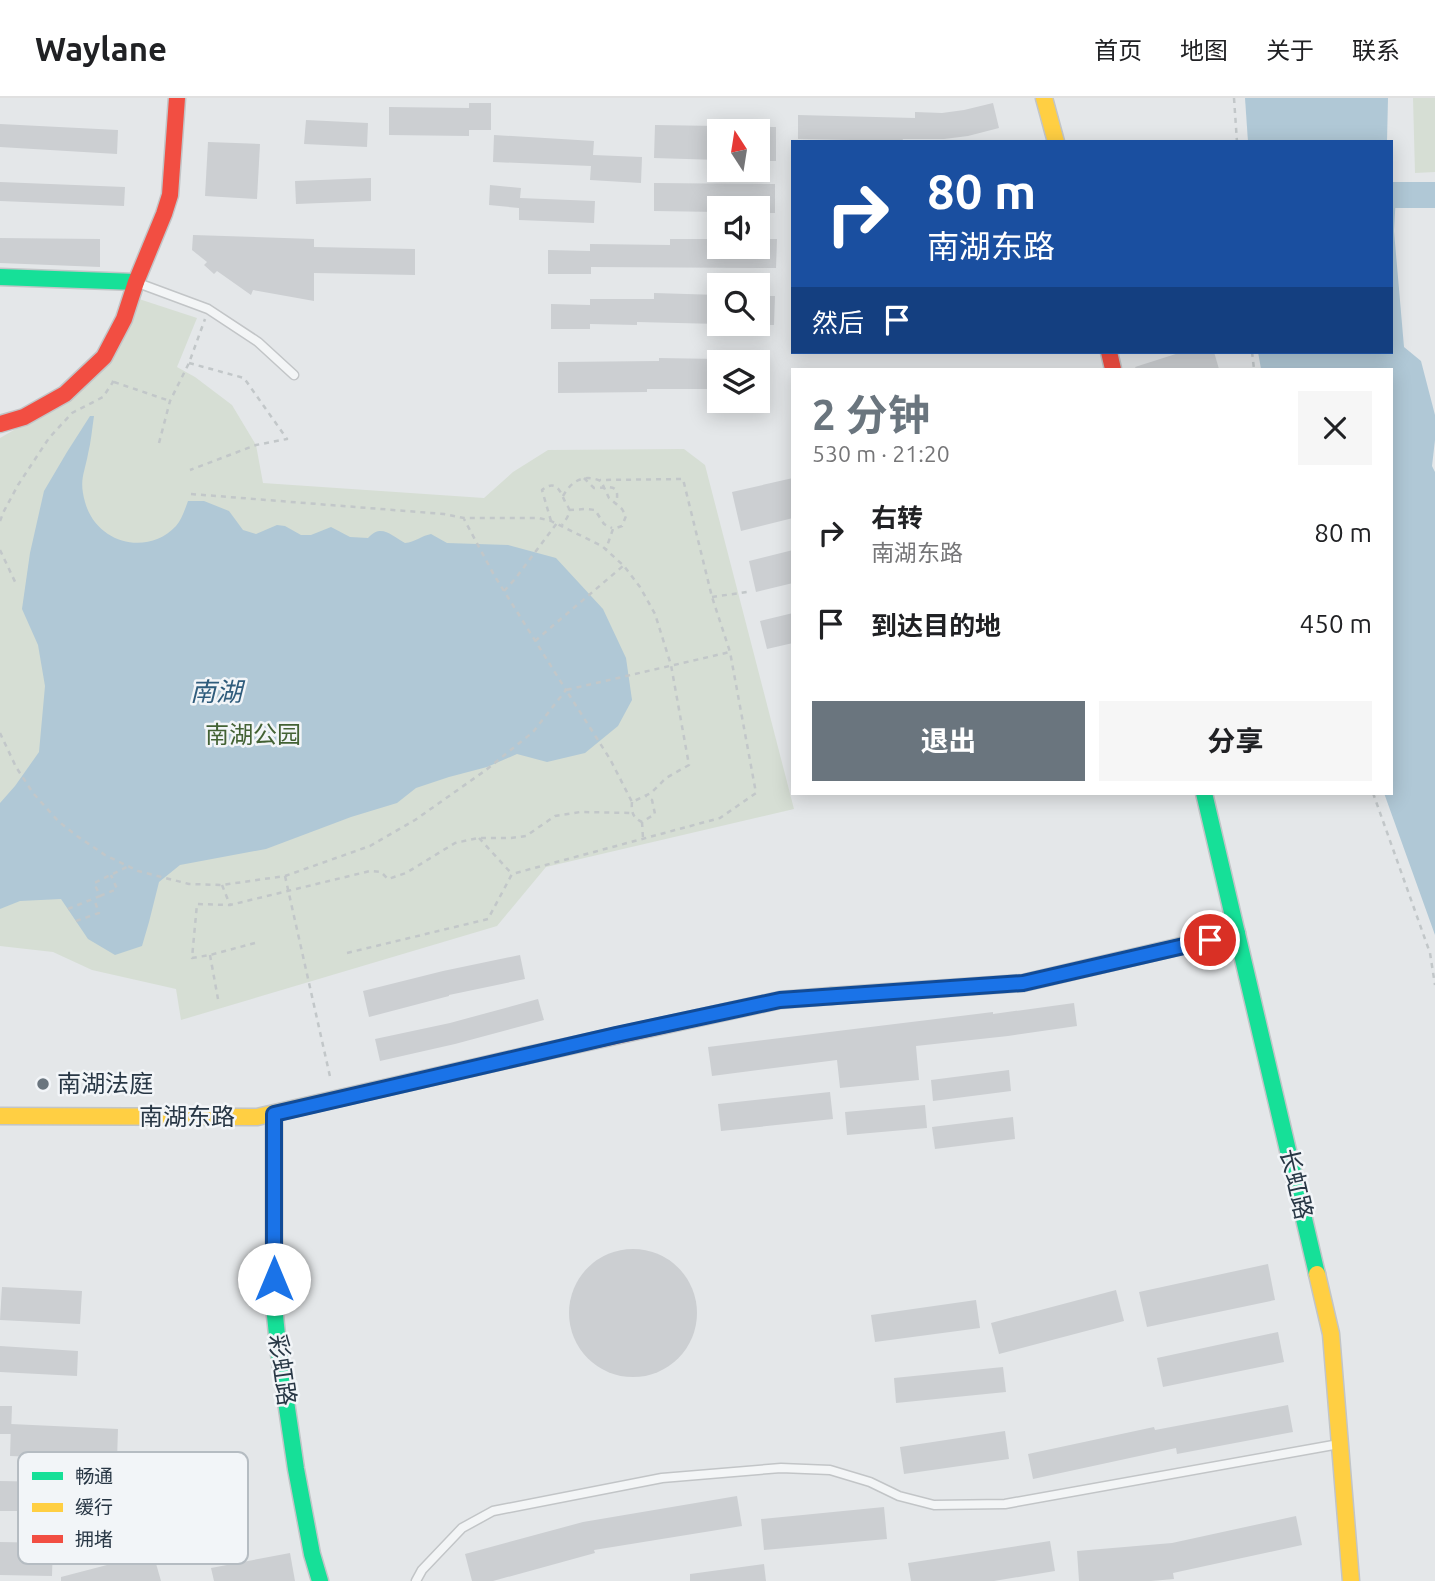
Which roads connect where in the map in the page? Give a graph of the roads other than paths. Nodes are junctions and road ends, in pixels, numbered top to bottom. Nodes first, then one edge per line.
1 (177, 98) edge
2 (1044, 98) edge
3 (1055, 140) edge
4 (0, 277) edge
5 (135, 282) junction
6 (294, 375) dead end
7 (0, 424) edge
8 (1204, 795) edge
9 (1237, 933) junction
10 (274, 1114) junction
11 (0, 1116) edge
12 (1340, 1444) junction
13 (320, 1581) edge
14 (416, 1581) edge
15 (1351, 1581) edge

1 - 5 street
2 - 3 street
4 - 5 street
5 - 6 lane
5 - 7 street
8 - 9 street, 长虹路
9 - 10 street, 南湖东路
9 - 12 street, 长虹路
10 - 11 street, 南湖东路
10 - 13 street, 彩虹路
12 - 14 lane
12 - 15 street, 长虹路

